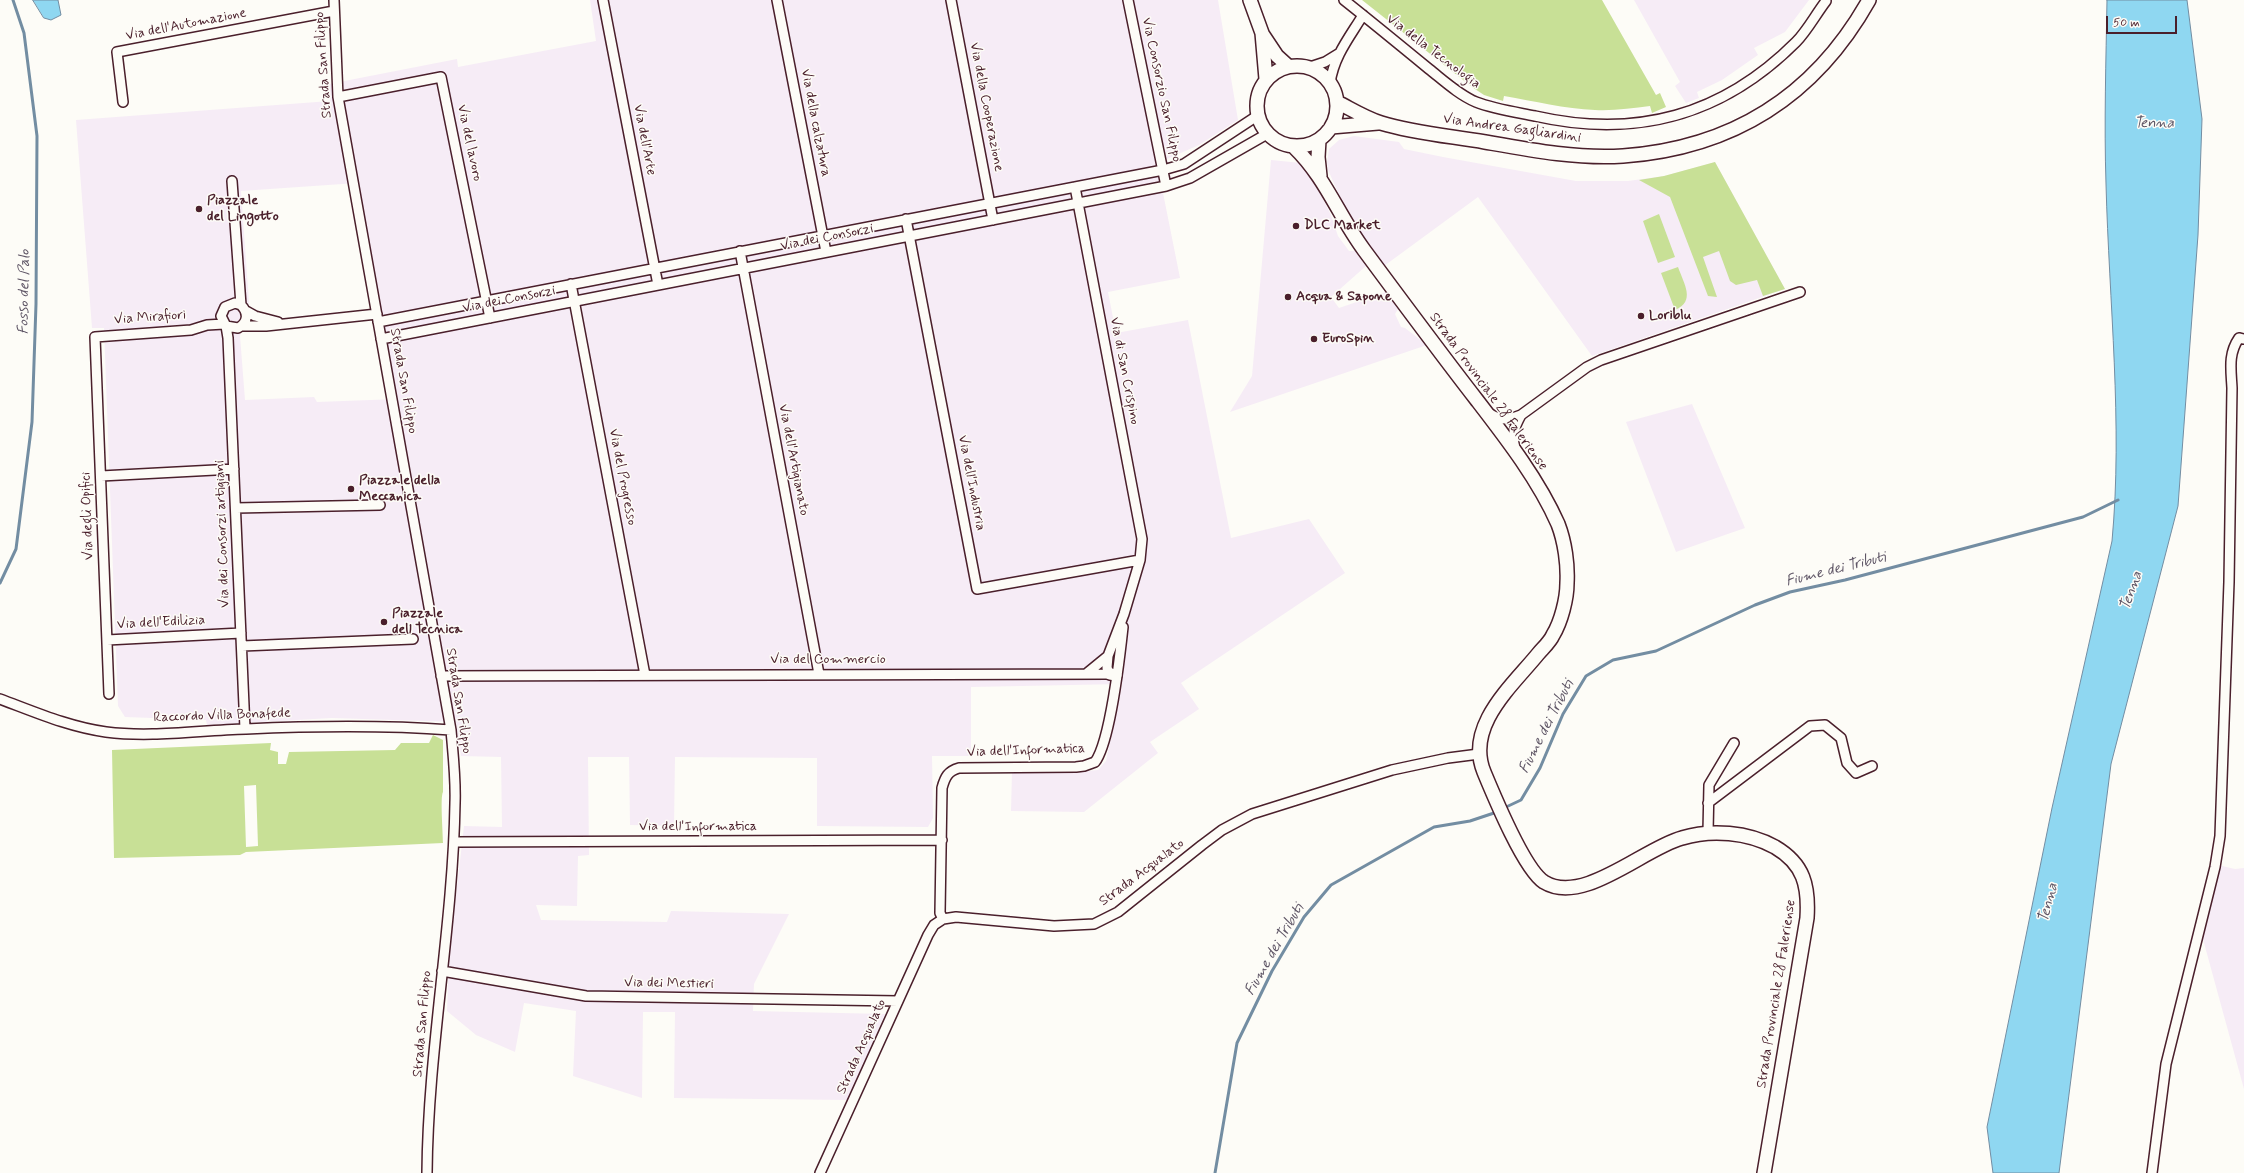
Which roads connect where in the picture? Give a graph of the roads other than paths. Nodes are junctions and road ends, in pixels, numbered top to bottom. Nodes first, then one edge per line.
1 (334, 0) edge
2 (603, 0) edge
3 (777, 0) edge
4 (951, 0) edge
5 (1128, 0) edge
6 (1250, 0) edge
7 (1344, 0) edge
8 (1869, 0) edge
9 (1826, 1) edge
10 (334, 11) junction
11 (1363, 15) junction
12 (1262, 33) junction
13 (1338, 54) junction
14 (1288, 66) junction
15 (1310, 67) junction
16 (1266, 79) junction
17 (1330, 83) junction
18 (338, 97) junction
19 (123, 102) dead end
20 (1337, 102) junction
21 (1257, 116) junction
22 (1380, 122) junction
23 (1331, 127) junction
24 (1267, 134) junction
25 (1319, 140) junction
26 (1294, 147) junction
27 (1163, 170) junction
28 (1320, 176) junction
29 (232, 181) dead end
30 (1166, 186) junction
31 (1075, 187) junction
32 (990, 203) junction
33 (1078, 203) junction
34 (906, 219) junction
35 (993, 220) junction
36 (823, 235) junction
37 (910, 236) junction
38 (740, 251) junction
39 (826, 252) junction
40 (655, 268) junction
41 (743, 268) junction
42 (571, 284) junction
43 (658, 285) junction
44 (1800, 292) dead end
45 (486, 300) junction
46 (574, 302) junction
47 (241, 304) junction
48 (222, 312) junction
49 (377, 318) junction
50 (490, 318) junction
51 (287, 323) junction
52 (207, 325) junction
53 (231, 326) junction
54 (95, 337) joint
55 (381, 339) junction
56 (2244, 339) edge
57 (1485, 412) junction
58 (1513, 423) junction
59 (1504, 437) junction
60 (1516, 453) junction
61 (234, 469) junction
62 (100, 476) junction
63 (380, 505) dead end
64 (236, 508) junction
65 (1140, 560) junction
66 (1124, 614) junction
67 (241, 633) junction
68 (413, 639) dead end
69 (107, 640) junction
70 (242, 646) junction
71 (1108, 656) junction
72 (820, 674) junction
73 (1086, 674) junction
74 (645, 675) junction
75 (1113, 675) junction
76 (442, 676) junction
77 (108, 694) dead end
78 (0, 698) edge
79 (245, 729) junction
80 (451, 730) junction
81 (1734, 743) dead end
82 (1479, 754) junction
83 (1872, 766) dead end
84 (1708, 802) junction
85 (1708, 832) junction
86 (942, 840) junction
87 (454, 842) junction
88 (943, 919) junction
89 (442, 971) junction
90 (898, 1001) junction
91 (427, 1173) edge
92 (820, 1173) edge
93 (1764, 1173) edge
94 (2152, 1173) edge

1 - 10 street, Strada San Filippo
2 - 40 street, Via dell'Arte
3 - 36 street, Via della calzatura
4 - 32 street, Via della Cooperazione
5 - 27 street, Via Consorzio San Filippo
6 - 12 main road
7 - 11 street, Via della Tecnologia
8 - 22 main road, Via Andrea Gagliardini
9 - 11 street, Via della Tecnologia
10 - 18 street, Strada San Filippo
10 - 19 street, Via dell'Automazione
11 - 13 street
12 - 14 main road
12 - 16 main road
13 - 15 street
13 - 17 street
14 - 15 main road
14 - 16 main road
15 - 17 main road
16 - 21 main road
17 - 20 main road
18 - 45 street, Via del lavoro
18 - 49 street, Strada San Filippo
20 - 22 main road
20 - 23 main road
21 - 24 main road
21 - 27 street, Via dei Consorzi
22 - 23 main road
23 - 25 main road
24 - 26 main road
24 - 30 street, Via dei Consorzi
25 - 26 main road
25 - 28 main road, Strada Provinciale 28 Faleriense
26 - 28 main road, Strada Provinciale 28 Faleriense
27 - 30 street, Via Consorzio San Filippo
27 - 31 street, Via dei Consorzi
28 - 57 main road, Strada Provinciale 28 Faleriense
29 - 47 street, Via dei Consorzi artigiani
30 - 33 street, Via dei Consorzi
31 - 32 street, Via dei Consorzi
31 - 33 street, Via di San Crispino
32 - 34 street, Via dei Consorzi
32 - 35 street, Via della Cooperazione
33 - 35 street, Via dei Consorzi
33 - 65 street, Via di San Crispino
34 - 36 street, Via dei Consorzi
34 - 37 street, Via dell'Industria
35 - 37 street, Via dei Consorzi
36 - 38 street, Via dei Consorzi
36 - 39 street, Via della calzatura
37 - 39 street, Via dei Consorzi
37 - 65 street, Via dell'Industria
38 - 40 street, Via dei Consorzi
38 - 41 street, Via dell'Artigianato
39 - 41 street, Via dei Consorzi
40 - 42 street, Via dei Consorzi
40 - 43 street, Via dell'Arte
41 - 43 street, Via dei Consorzi
41 - 72 street, Via dell'Artigianato
42 - 45 street, Via dei Consorzi
42 - 46 street, Via del Progresso
43 - 46 street, Via dei Consorzi
44 - 58 street
45 - 49 street, Via dei Consorzi
45 - 50 street, Via del lavoro
46 - 50 street, Via dei Consorzi
46 - 74 street, Via del Progresso
47 - 48 street
47 - 51 street, Via Mirafiori
47 - 53 street, Via dei Consorzi artigiani
48 - 52 street, Via Mirafiori
48 - 53 street
49 - 51 street, Via Mirafiori
49 - 55 street, Strada San Filippo
50 - 55 street, Via dei Consorzi
51 - 53 street, Via Mirafiori
52 - 53 street, Via Mirafiori
52 - 54 street, Via Mirafiori
53 - 61 street, Via dei Consorzi artigiani
54 - 62 street, Via degli Opifici
55 - 76 street, Strada San Filippo
56 - 94 street
57 - 58 street
57 - 59 main road, Strada Provinciale 28 Faleriense
58 - 59 street
58 - 60 street
59 - 60 main road, Strada Provinciale 28 Faleriense
60 - 82 main road, Strada Provinciale 28 Faleriense
61 - 62 street
61 - 64 street, Via dei Consorzi artigiani
62 - 69 street, Via degli Opifici
63 - 64 street
64 - 67 street, Via dei Consorzi artigiani
65 - 66 street
66 - 71 street
66 - 75 street, Via dell'Informatica
67 - 69 street, Via dell'Edilizia
67 - 70 street, Via dei Consorzi artigiani
68 - 70 street
69 - 77 street, Via degli Opifici
70 - 79 street, Via dei Consorzi artigiani
71 - 73 street
71 - 75 street
72 - 73 street, Via del Commercio
72 - 74 street, Via del Commercio
73 - 75 street, Via del Commercio
74 - 76 street, Via del Commercio
75 - 86 street, Via dell'Informatica
76 - 80 street, Strada San Filippo
78 - 79 street, Raccordo Villa Bonafede
79 - 80 street, Raccordo Villa Bonafede
80 - 87 street, Strada San Filippo
81 - 84 street
82 - 85 main road, Strada Provinciale 28 Faleriense
82 - 88 street, Strada Acqualato
83 - 84 street
84 - 85 street
85 - 93 main road, Strada Provinciale 28 Faleriense
86 - 87 street, Via dell'Informatica
86 - 88 street, Via dell'Informatica
87 - 89 street, Strada San Filippo
88 - 90 street, Strada Acqualato
89 - 90 street, Via dei Mestieri
89 - 91 street, Strada San Filippo
90 - 92 street, Strada Acqualato

